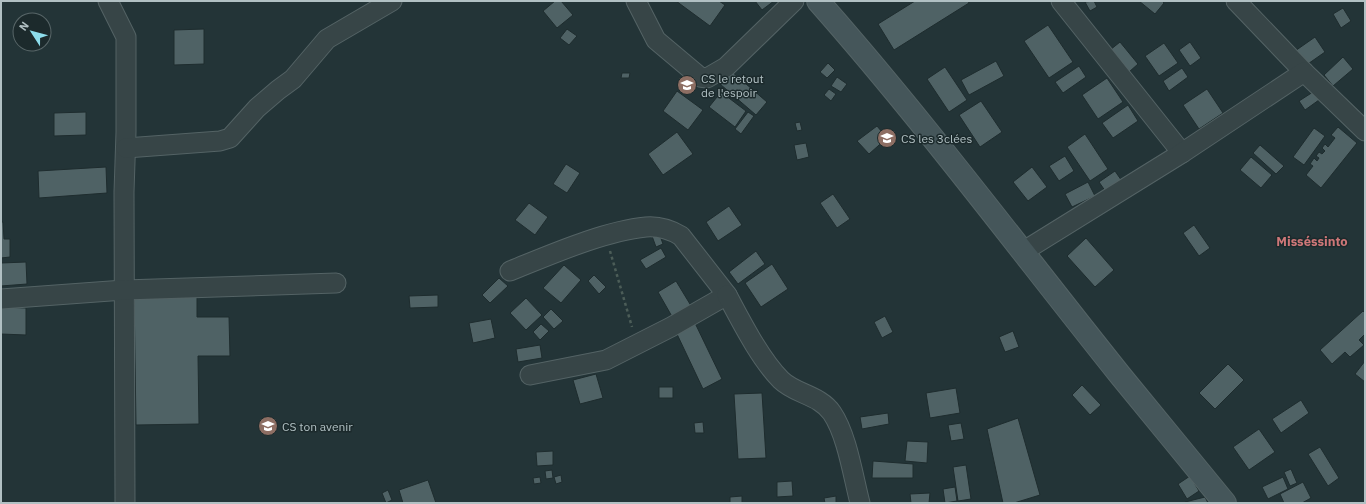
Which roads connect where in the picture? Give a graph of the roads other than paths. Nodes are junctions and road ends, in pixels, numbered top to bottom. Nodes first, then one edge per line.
1 (108, 1) edge
2 (392, 1) edge
3 (636, 1) edge
4 (794, 1) edge
5 (818, 1) edge
6 (1061, 1) edge
7 (1236, 1) edge
8 (1304, 72) junction
9 (1365, 131) edge
10 (126, 148) junction
11 (1182, 154) junction
12 (1024, 251) junction
13 (510, 271) dead end
14 (336, 283) dead end
15 (124, 290) junction
16 (727, 295) junction
17 (1, 299) edge
18 (530, 375) dead end
19 (125, 503) edge
20 (860, 503) edge
21 (1225, 503) edge

1 - 10 street
2 - 10 street
3 - 4 street
5 - 12 main road
6 - 11 street
7 - 8 street
8 - 9 street
8 - 11 street
10 - 15 street
11 - 12 street
12 - 21 main road
13 - 16 street
14 - 15 street
15 - 17 street
15 - 19 street
16 - 18 street
16 - 20 street

